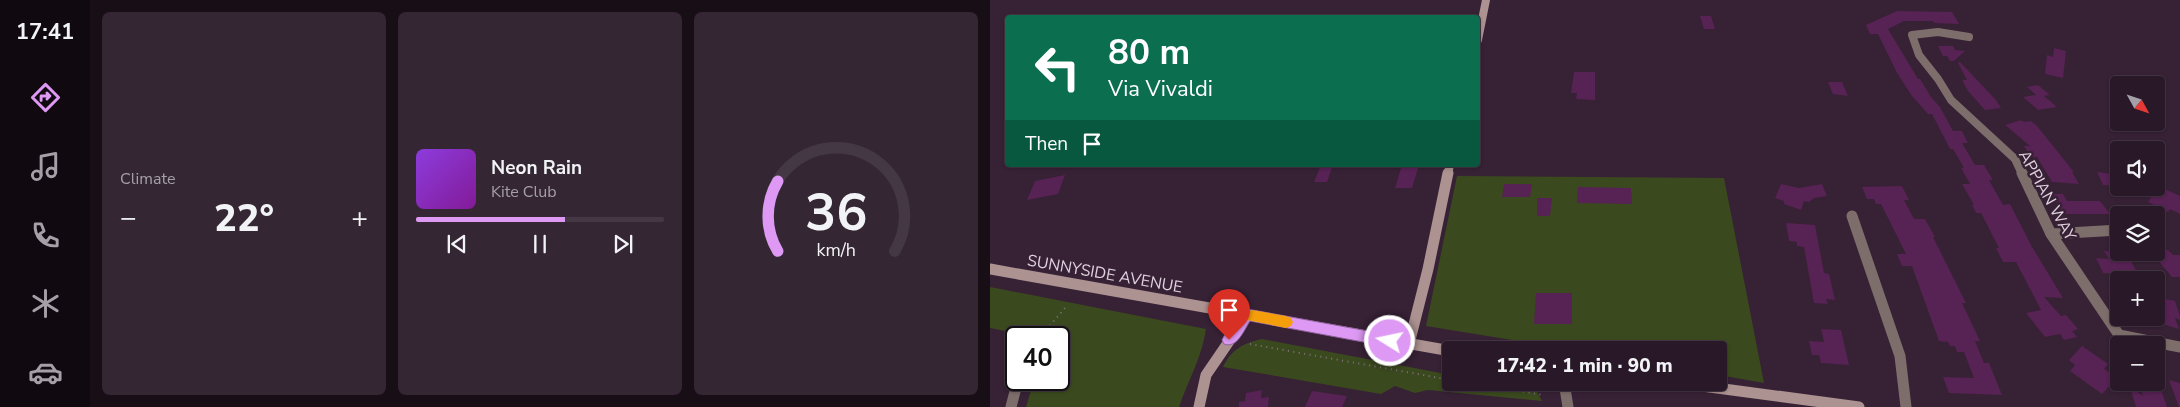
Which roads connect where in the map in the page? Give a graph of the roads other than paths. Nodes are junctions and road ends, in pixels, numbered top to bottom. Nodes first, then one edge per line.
1 (1486, 0) edge
2 (1480, 30) edge
3 (1969, 37) dead end
4 (1450, 167) edge
5 (1852, 216) dead end
6 (2110, 231) edge
7 (2051, 234) junction
8 (990, 269) edge
9 (1247, 315) junction
10 (1409, 344) junction
11 (2180, 346) edge
12 (1442, 350) edge
13 (1727, 389) edge
14 (1015, 391) edge
15 (1565, 391) edge
16 (1011, 407) edge
17 (1199, 407) edge
18 (1568, 407) edge
19 (1859, 407) edge
20 (1906, 407) edge

1 - 2 street
3 - 7 street, APPIAN WAY
4 - 10 street
5 - 20 street
6 - 7 street
7 - 11 street, APPIAN WAY
8 - 9 street, SUNNYSIDE AVENUE
9 - 10 street, SUNNYSIDE AVENUE
9 - 17 street
10 - 12 street, SUNNYSIDE AVENUE
13 - 19 street
14 - 16 street
15 - 18 street

